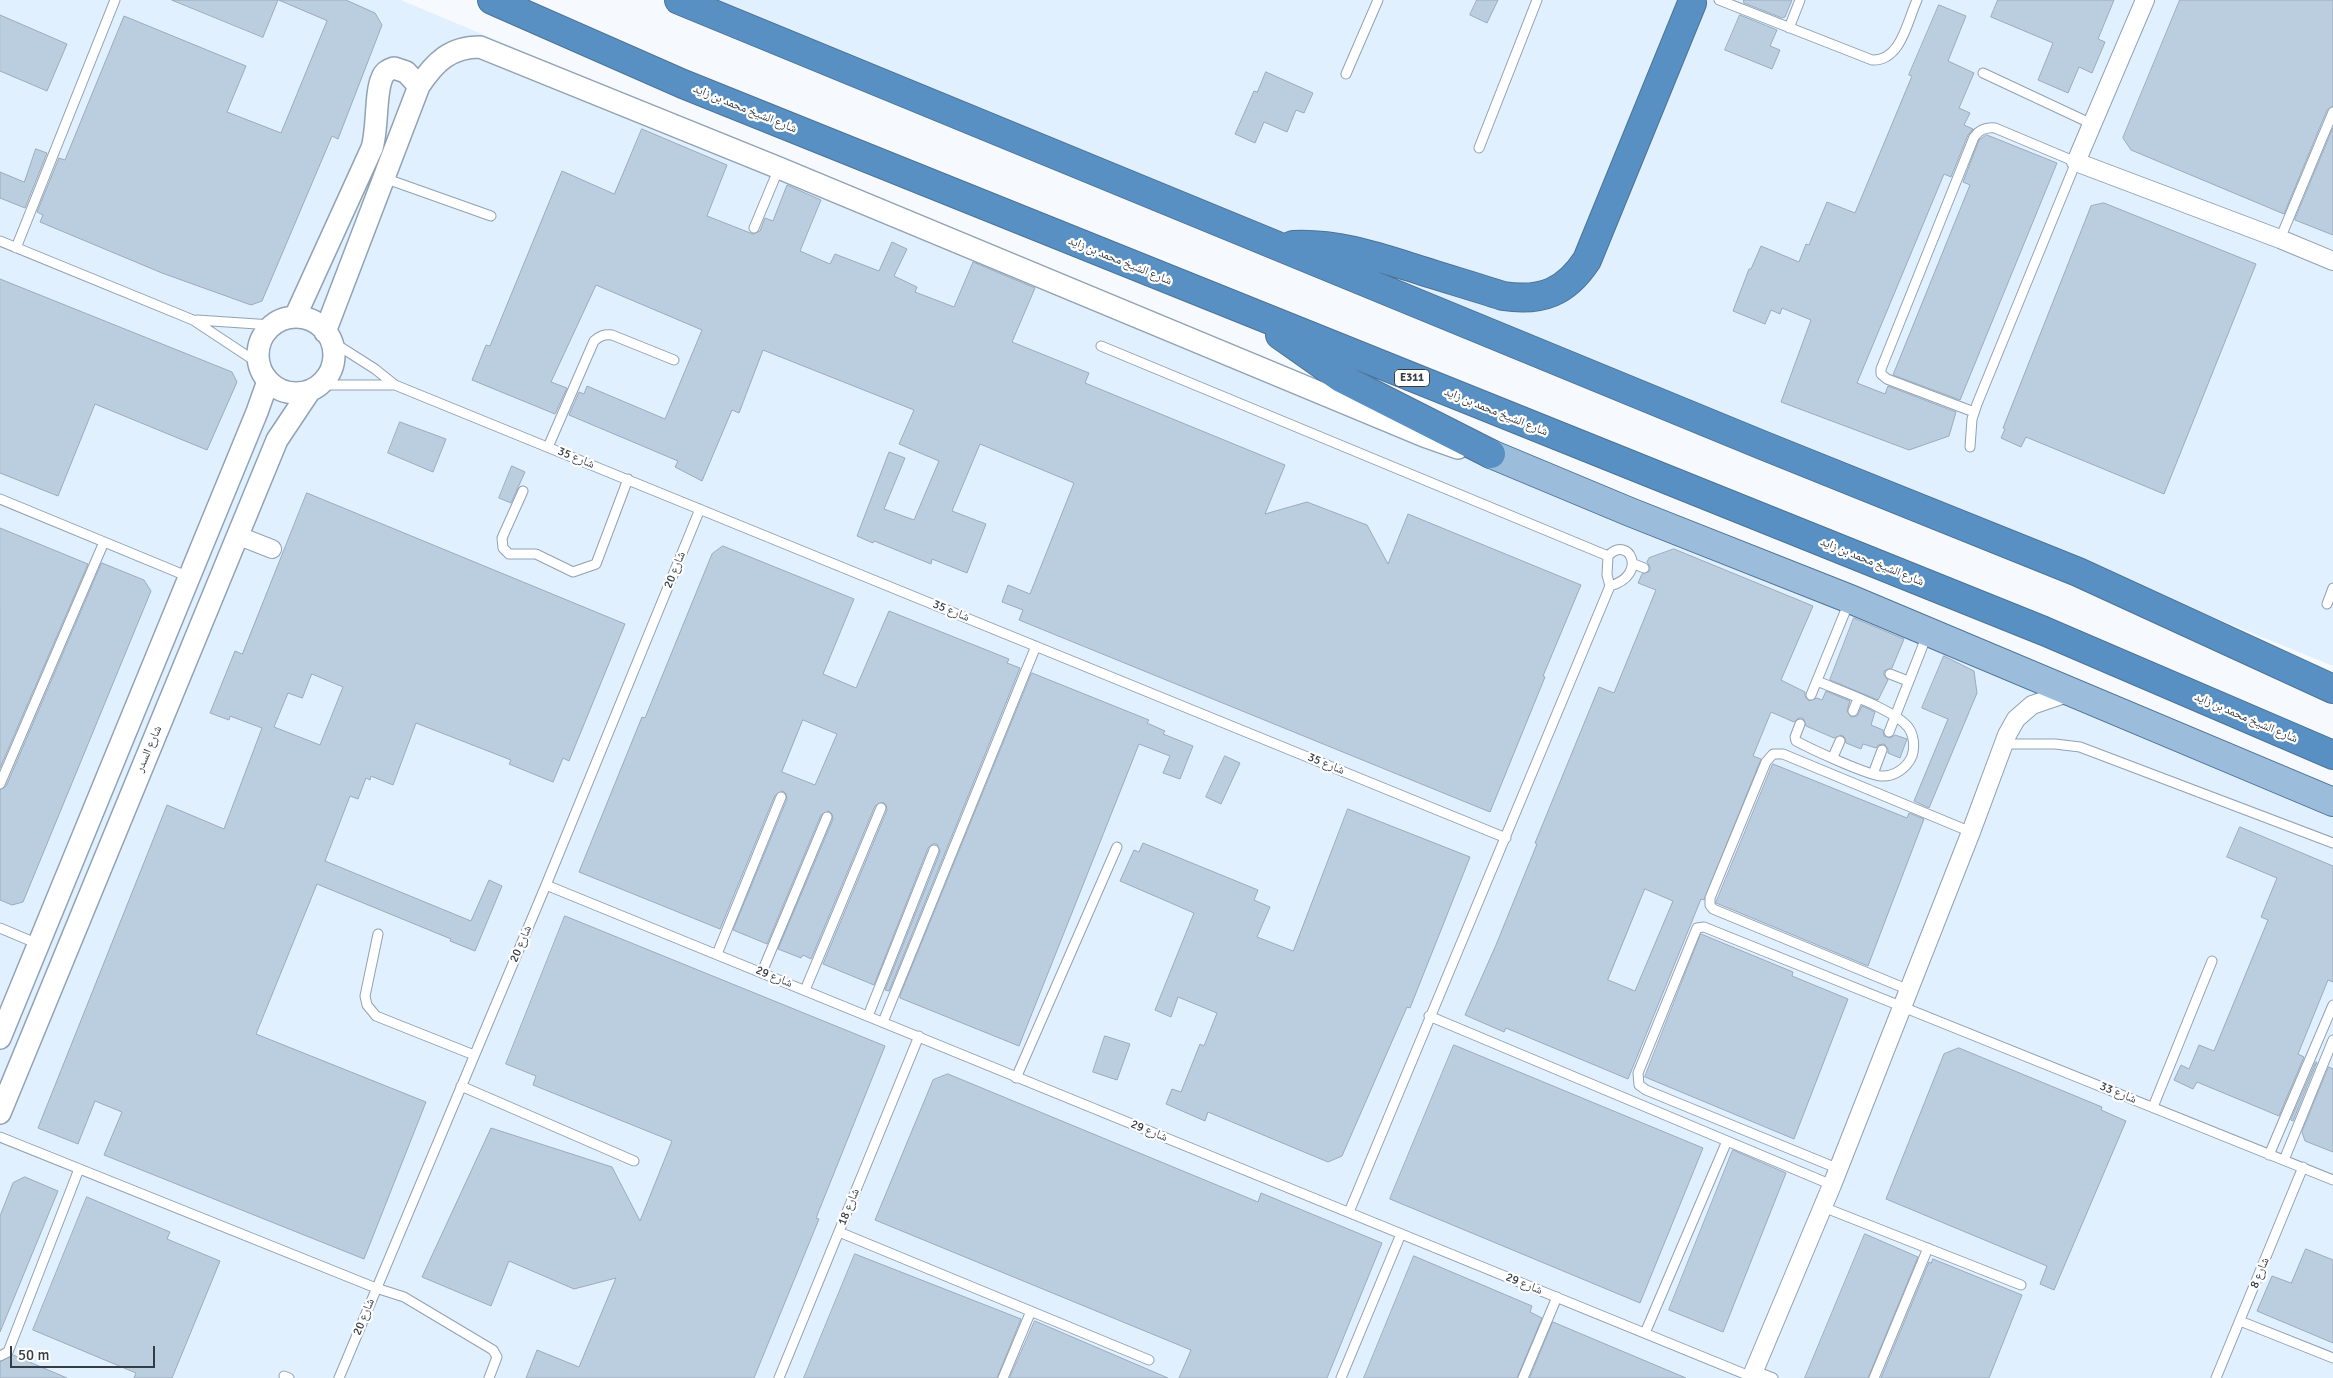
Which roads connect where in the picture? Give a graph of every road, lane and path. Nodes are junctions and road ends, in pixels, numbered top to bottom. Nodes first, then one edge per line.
1 (115, 0) edge
2 (492, 0) edge
3 (679, 0) edge
4 (1378, 0) edge
5 (1537, 0) edge
6 (1720, 0) edge
7 (1800, 0) edge
8 (1916, 0) edge
9 (2145, 0) edge
10 (1690, 1) edge
11 (1789, 28) junction
12 (1346, 74) dead end
13 (1983, 74) dead end
14 (419, 86) junction
15 (2333, 112) edge
16 (2092, 124) junction
17 (1479, 148) dead end
18 (2076, 162) junction
19 (779, 168) junction
20 (384, 178) junction
21 (491, 216) dead end
22 (754, 228) dead end
23 (2280, 239) junction
24 (0, 241) edge
25 (1279, 246) junction
26 (16, 248) junction
27 (2333, 261) edge
28 (1258, 316) junction
29 (295, 317) junction
30 (193, 320) junction
31 (272, 325) junction
32 (328, 336) junction
33 (1101, 346) dead end
34 (674, 360) dead end
35 (258, 363) junction
36 (268, 381) junction
37 (395, 385) junction
38 (314, 388) junction
39 (1974, 412) junction
40 (548, 447) junction
41 (1970, 447) dead end
42 (1491, 454) junction
43 (628, 479) junction
44 (523, 491) dead end
45 (0, 499) edge
46 (700, 509) junction
47 (239, 536) junction
48 (104, 542) junction
49 (272, 549) dead end
50 (1608, 556) junction
51 (1634, 564) junction
52 (1644, 568) dead end
53 (189, 578) junction
54 (1610, 586) junction
55 (2333, 588) edge
56 (1850, 599) junction
57 (2326, 604) dead end
58 (1928, 633) junction
59 (1036, 646) junction
60 (2285, 666) junction
61 (2333, 670) edge
62 (1890, 674) dead end
63 (1817, 681) junction
64 (1908, 681) junction
65 (2333, 689) edge
66 (2070, 692) junction
67 (1811, 695) dead end
68 (1858, 699) junction
69 (1853, 711) dead end
70 (1895, 715) junction
71 (1800, 724) dead end
72 (1889, 732) dead end
73 (1840, 741) dead end
74 (2004, 744) junction
75 (1882, 750) dead end
76 (2333, 756) edge
77 (1833, 758) junction
78 (1873, 774) junction
79 (0, 784) edge
80 (781, 797) dead end
81 (2333, 802) edge
82 (880, 808) dead end
83 (827, 817) dead end
84 (1971, 832) junction
85 (1506, 838) junction
86 (2333, 844) edge
87 (1117, 847) dead end
88 (934, 850) dead end
89 (546, 885) junction
90 (0, 928) edge
91 (378, 934) dead end
92 (38, 944) junction
93 (717, 954) junction
94 (2212, 961) dead end
95 (762, 972) junction
96 (805, 990) junction
97 (1909, 990) junction
98 (2333, 1005) edge
99 (1902, 1007) junction
100 (868, 1016) junction
101 (1429, 1016) junction
102 (883, 1022) junction
103 (919, 1036) junction
104 (0, 1038) edge
105 (2333, 1040) edge
106 (474, 1056) junction
107 (1016, 1078) junction
108 (461, 1086) junction
109 (2153, 1107) junction
110 (0, 1113) edge
111 (0, 1137) edge
112 (1727, 1141) junction
113 (2270, 1154) junction
114 (2284, 1160) junction
115 (634, 1162) dead end
116 (2303, 1167) junction
117 (80, 1169) junction
118 (1835, 1177) junction
119 (2333, 1180) edge
120 (1824, 1207) junction
121 (1349, 1212) junction
122 (839, 1232) junction
123 (1401, 1234) junction
124 (1928, 1248) junction
125 (2021, 1285) dead end
126 (376, 1288) junction
127 (1557, 1297) junction
128 (1031, 1312) junction
129 (2240, 1321) junction
130 (1645, 1333) junction
131 (0, 1356) edge
132 (2333, 1358) edge
133 (1148, 1360) dead end
134 (1752, 1375) edge
135 (339, 1378) edge
136 (489, 1378) edge
137 (779, 1378) edge
138 (1003, 1378) edge
139 (1341, 1378) edge
140 (1523, 1378) edge
141 (1772, 1378) edge
142 (1874, 1378) edge
143 (2216, 1378) edge

1 - 26 lane
2 - 28 highway, شارع الشيخ محمد بن زايد / E311
3 - 25 highway
4 - 12 lane
5 - 17 lane
6 - 11 lane
7 - 11 lane
8 - 11 lane
9 - 16 street
10 - 25 highway
13 - 16 lane
14 - 19 street
14 - 20 street
14 - 29 street
15 - 23 lane
16 - 18 street
18 - 23 street
18 - 39 lane
18 - 39 lane
19 - 22 lane
19 - 42 street
20 - 21 lane
20 - 32 street
23 - 27 street
24 - 26 lane
25 - 60 highway
26 - 30 lane
28 - 42 highway
28 - 76 highway, شارع الشيخ محمد بن زايد / E311
29 - 31 street
29 - 32 street
30 - 31 lane
30 - 35 lane
31 - 35 street
32 - 37 lane, شارع 35
32 - 38 street
33 - 50 lane
34 - 40 lane
35 - 36 street
36 - 38 street
36 - 53 street
37 - 38 lane, شارع 35
37 - 40 lane, شارع 35
38 - 47 street, شارع السدر
39 - 41 lane
40 - 43 lane, شارع 35
42 - 56 main road
43 - 44 lane
43 - 46 lane, شارع 35
45 - 48 lane
46 - 59 lane, شارع 35
46 - 89 lane, شارع 20
47 - 49 street
47 - 110 street, شارع السدر
48 - 53 lane
48 - 79 lane
50 - 51 lane
50 - 54 lane
51 - 52 lane
51 - 54 lane
53 - 92 street
54 - 85 lane
55 - 57 lane
56 - 58 main road
56 - 63 lane
58 - 64 lane
58 - 66 main road
59 - 85 lane, شارع 35
59 - 102 lane
60 - 61 highway
60 - 65 highway
62 - 64 lane
63 - 67 lane
63 - 68 lane
64 - 70 lane
66 - 74 street
66 - 81 main road
68 - 69 lane
68 - 70 lane
70 - 72 lane
70 - 78 lane
71 - 77 lane
73 - 77 lane
74 - 84 street
74 - 86 lane
75 - 78 lane
77 - 78 lane
80 - 93 lane
82 - 96 lane
83 - 95 lane
84 - 97 street
84 - 97 lane
85 - 101 lane
87 - 107 lane
88 - 100 lane
89 - 93 lane, شارع 29
89 - 106 lane, شارع 20
90 - 92 lane
91 - 106 lane
92 - 104 street
93 - 95 lane, شارع 29
94 - 109 lane
95 - 96 lane, شارع 29
96 - 100 lane, شارع 29
97 - 99 street
98 - 113 lane
99 - 109 lane, شارع 33
99 - 118 street
99 - 118 lane, شارع 33
100 - 102 lane, شارع 29
101 - 112 lane
101 - 121 lane
102 - 103 lane, شارع 29
103 - 107 lane, شارع 29
103 - 122 lane, شارع 18
105 - 114 lane
106 - 108 lane, شارع 20
107 - 121 lane, شارع 29
108 - 115 lane
108 - 126 lane, شارع 20
109 - 113 lane, شارع 33
111 - 117 lane
112 - 118 lane
112 - 130 lane
113 - 114 lane, شارع 33
114 - 116 lane, شارع 33
116 - 119 lane, شارع 33
116 - 129 lane, شارع 8
117 - 126 lane
117 - 131 lane
118 - 120 street
120 - 124 lane
120 - 134 street
121 - 123 lane, شارع 29
122 - 128 lane
122 - 137 lane, شارع 18
123 - 127 lane, شارع 29
123 - 139 lane
124 - 125 lane
124 - 142 lane
126 - 135 lane, شارع 20
126 - 136 lane
127 - 130 lane, شارع 29
127 - 140 lane
128 - 133 lane
128 - 138 lane
129 - 132 lane
129 - 143 lane, شارع 8
130 - 134 lane, شارع 29
134 - 141 lane, شارع 29

